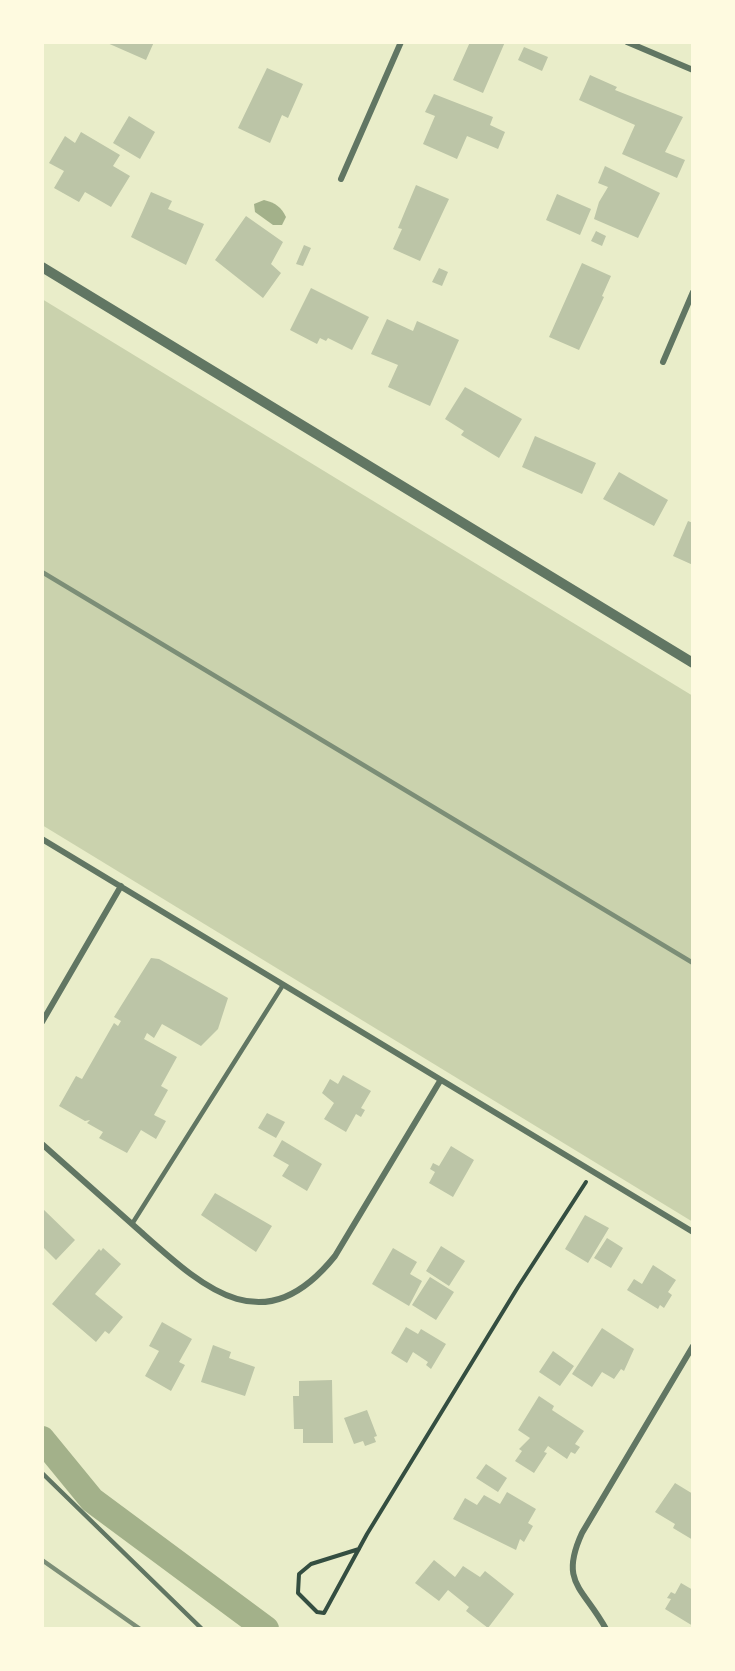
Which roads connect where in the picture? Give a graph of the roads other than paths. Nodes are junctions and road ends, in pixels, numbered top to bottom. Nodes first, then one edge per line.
1 (401, 42) edge
2 (627, 42) edge
3 (693, 70) edge
4 (341, 179) dead end
5 (42, 267) edge
6 (693, 292) edge
7 (663, 362) dead end
8 (693, 663) edge
9 (42, 839) edge
10 (121, 886) junction
11 (283, 985) junction
12 (42, 1022) edge
13 (440, 1081) junction
14 (42, 1144) edge
15 (132, 1224) junction
16 (693, 1232) edge
17 (693, 1346) edge
18 (42, 1473) edge
19 (202, 1629) edge
20 (606, 1629) edge

1 - 4 street
2 - 3 street
5 - 8 street
6 - 7 street
9 - 10 street
10 - 11 street
10 - 12 street
11 - 13 street
11 - 15 lane
13 - 15 street
13 - 16 street
14 - 15 street
17 - 20 street
18 - 19 lane

